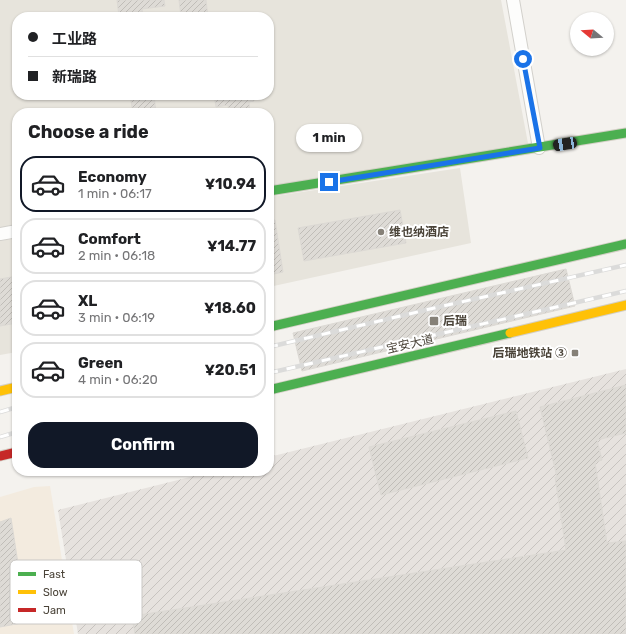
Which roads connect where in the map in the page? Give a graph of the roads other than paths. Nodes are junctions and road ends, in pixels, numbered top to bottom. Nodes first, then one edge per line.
1 (513, 0) edge
2 (626, 133) edge
3 (540, 148) junction
4 (274, 190) edge
5 (12, 232) edge
6 (0, 234) edge
7 (626, 244) edge
8 (626, 305) edge
9 (274, 326) edge
10 (12, 388) edge
11 (274, 389) edge
12 (2, 391) edge
13 (12, 453) edge
14 (0, 457) edge

1 - 3 street
2 - 3 main road
3 - 4 main road
5 - 6 street
7 - 9 main road
8 - 11 main road, 宝安大道
10 - 12 main road
13 - 14 main road

